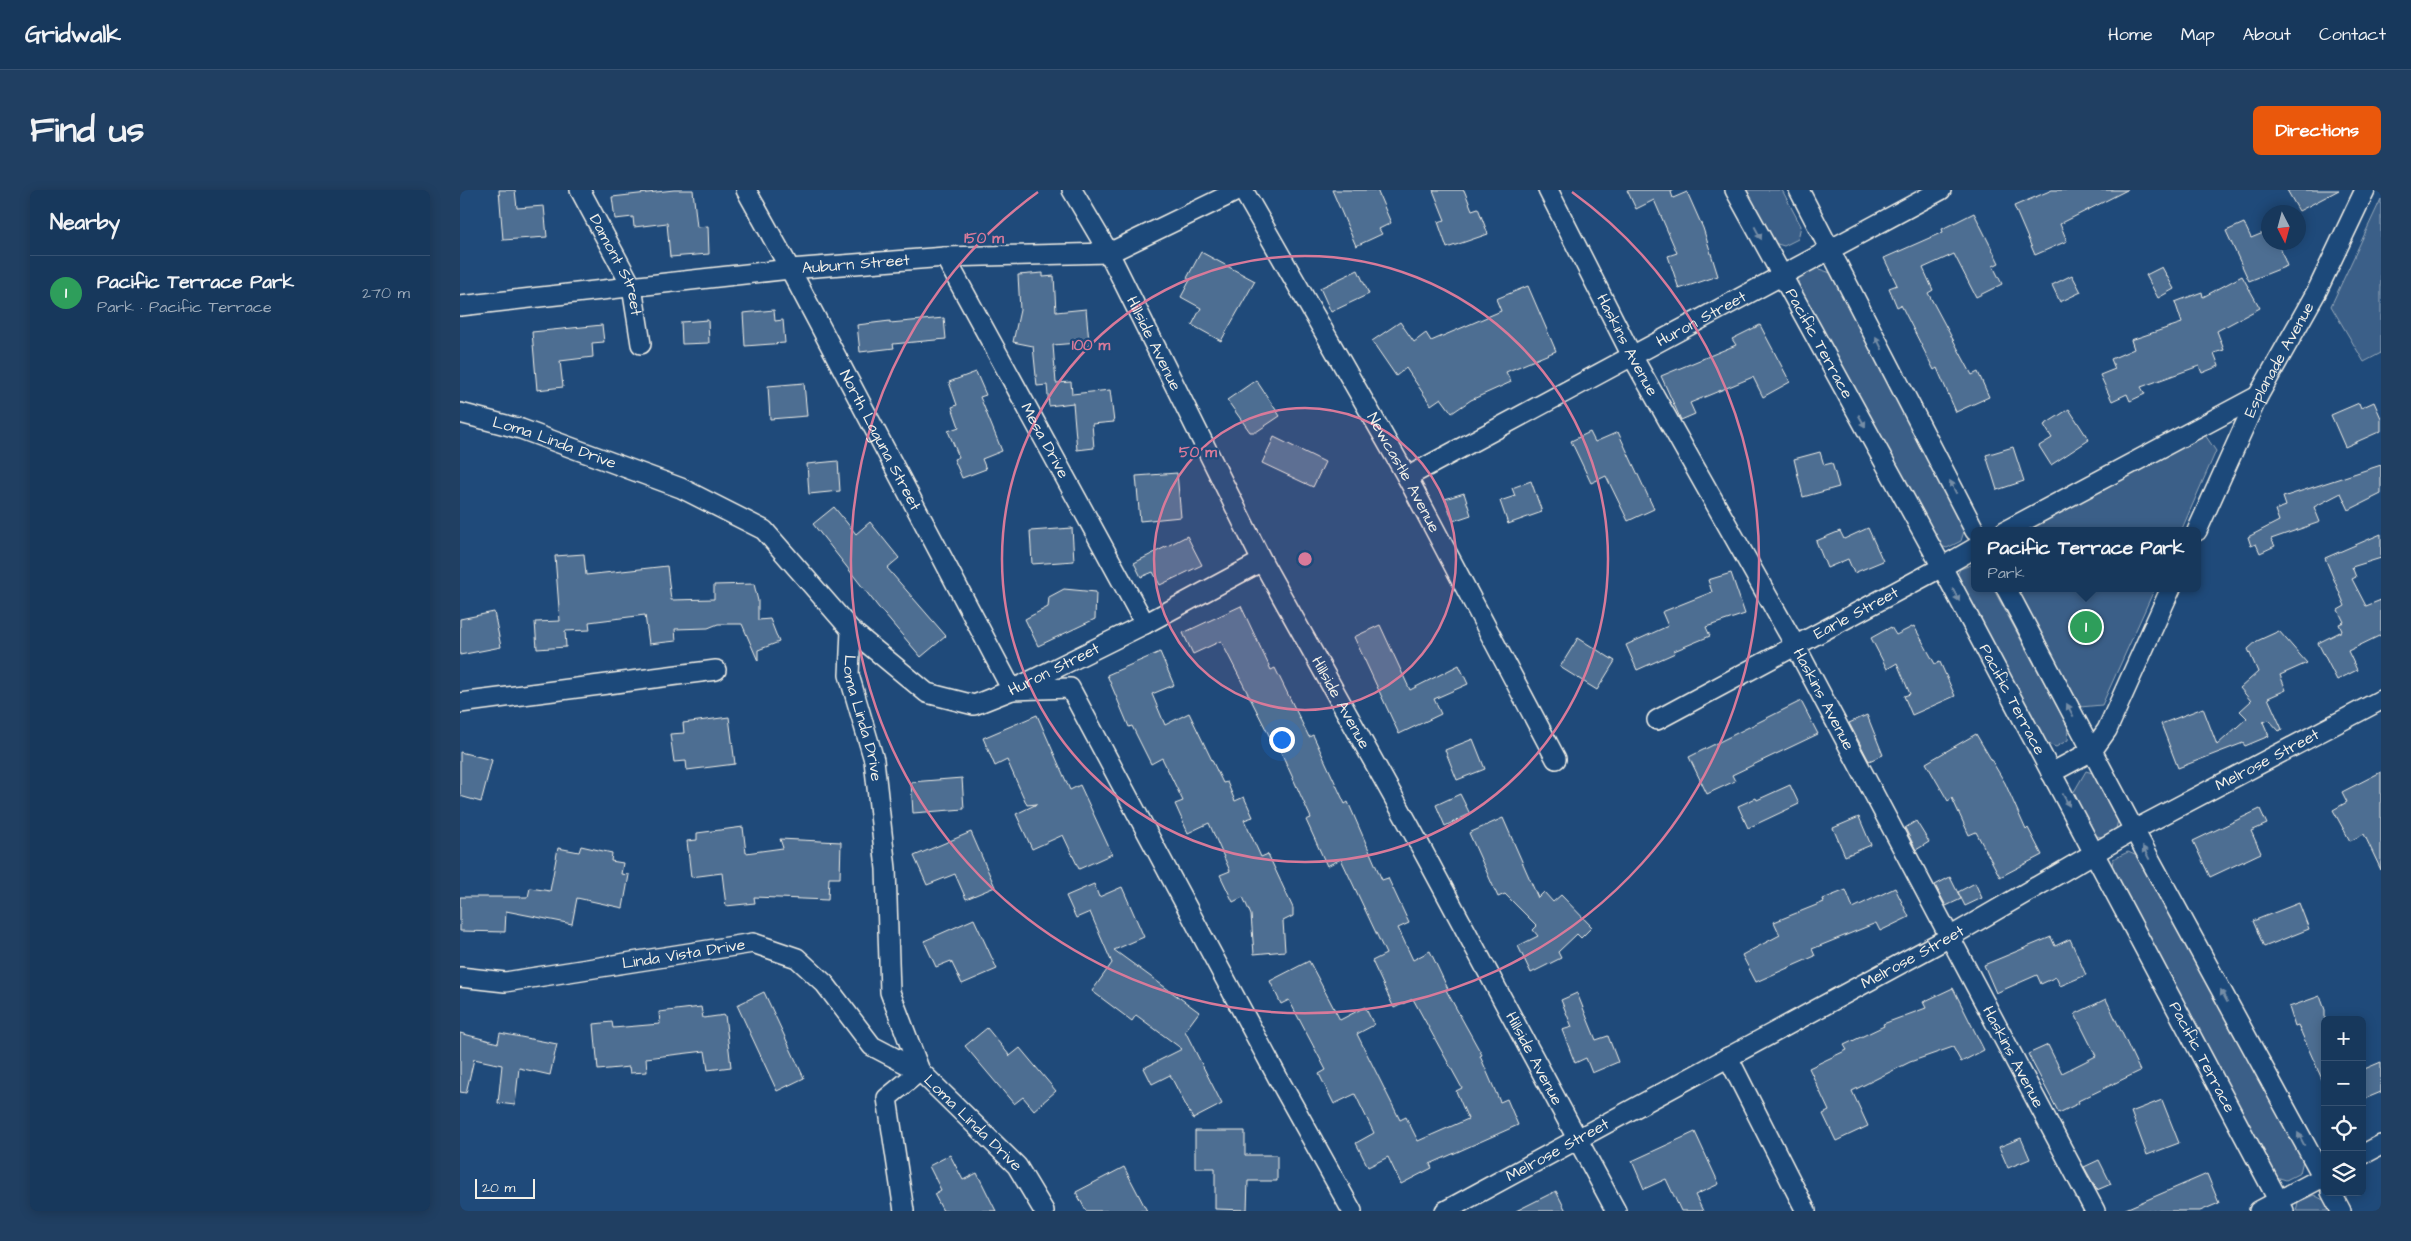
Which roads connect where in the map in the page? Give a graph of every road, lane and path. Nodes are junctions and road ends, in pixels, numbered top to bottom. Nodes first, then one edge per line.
1 (580, 190) edge
2 (746, 190) edge
3 (1072, 190) edge
4 (1239, 190) edge
5 (1243, 190) edge
6 (1548, 190) edge
7 (1735, 190) edge
8 (1799, 190) edge
9 (1941, 190) edge
10 (2365, 190) edge
11 (1831, 249) junction
12 (1109, 253) junction
13 (945, 257) junction
14 (790, 269) junction
15 (1781, 276) junction
16 (632, 287) junction
17 (460, 306) edge
18 (640, 344) dead end
19 (1632, 356) junction
20 (2258, 396) junction
21 (460, 413) edge
22 (1408, 477) junction
23 (1973, 527) edge
24 (2013, 527) edge
25 (2199, 527) edge
26 (1971, 550) edge
27 (1262, 561) junction
28 (1942, 568) junction
29 (2008, 592) edge
30 (2169, 592) edge
31 (1145, 624) junction
32 (850, 630) junction
33 (1794, 645) junction
34 (716, 670) dead end
35 (1012, 690) junction
36 (2381, 700) edge
37 (460, 703) edge
38 (1657, 720) dead end
39 (2092, 751) junction
40 (1556, 759) dead end
41 (2051, 773) junction
42 (2134, 830) junction
43 (2095, 852) junction
44 (1948, 938) junction
45 (460, 977) edge
46 (1728, 1057) junction
47 (920, 1071) junction
48 (1577, 1138) junction
49 (2381, 1145) edge
50 (2366, 1153) edge
51 (2321, 1173) edge
52 (2321, 1185) edge
53 (2333, 1196) edge
54 (2282, 1206) edge
55 (904, 1211) edge
56 (1044, 1211) edge
57 (1352, 1211) edge
58 (1445, 1211) edge
59 (1616, 1211) edge
60 (1806, 1211) edge
61 (2095, 1211) edge
62 (2259, 1211) edge
63 (2341, 1211) edge

1 - 16 street, Damont Street
2 - 14 street, North Laguna Street
3 - 12 street, Hillside Avenue
4 - 12 street, Auburn Street
5 - 22 street, Newcastle Avenue
6 - 19 street, Haskins Avenue
7 -> 15 street, Pacific Terrace
8 - 11 street
9 - 11 street, Huron Street
10 - 20 street, Esplanade Avenue
11 - 15 street, Huron Street
23 -> 11 street
12 - 13 street, Auburn Street
12 - 27 street, Hillside Avenue
13 - 14 street, Auburn Street
13 - 31 street, Mesa Drive
14 - 16 street, Auburn Street
14 - 35 street, North Laguna Street
15 - 19 street, Huron Street
15 -> 28 street, Pacific Terrace
16 - 17 street, Auburn Street
16 - 18 street, Damont Street
19 - 22 street, Huron Street
19 - 33 street, Haskins Avenue
20 - 24 street
20 - 25 street, Esplanade Avenue
21 - 32 street, Loma Linda Drive
22 - 40 street, Newcastle Avenue
26 - 28 street, Earle Street
27 - 31 street, Huron Street
27 - 48 street, Hillside Avenue
28 - 33 street, Earle Street
28 -> 41 street, Pacific Terrace
39 -> 29 street
30 - 39 street
31 - 35 street, Huron Street
32 - 35 street, Huron Street
32 - 47 street, Loma Linda Drive
33 - 38 street, Earle Street
33 - 44 street, Haskins Avenue
34 - 37 street
35 - 57 street
36 - 42 street, Melrose Street
39 - 41 street
39 - 42 street
41 -> 43 street, Pacific Terrace
42 - 43 street, Melrose Street
51 -> 42 street
43 - 44 street, Melrose Street
43 - 54 street, Pacific Terrace
44 - 46 street, Melrose Street
44 - 61 street, Haskins Avenue
45 - 47 street, Linda Vista Drive
46 - 48 street, Melrose Street
46 - 60 street
47 - 55 street
47 - 56 street, Loma Linda Drive
48 - 58 street, Melrose Street
48 - 59 street, Hillside Avenue
49 - 50 street
52 - 54 street
53 - 63 street
54 - 62 street

